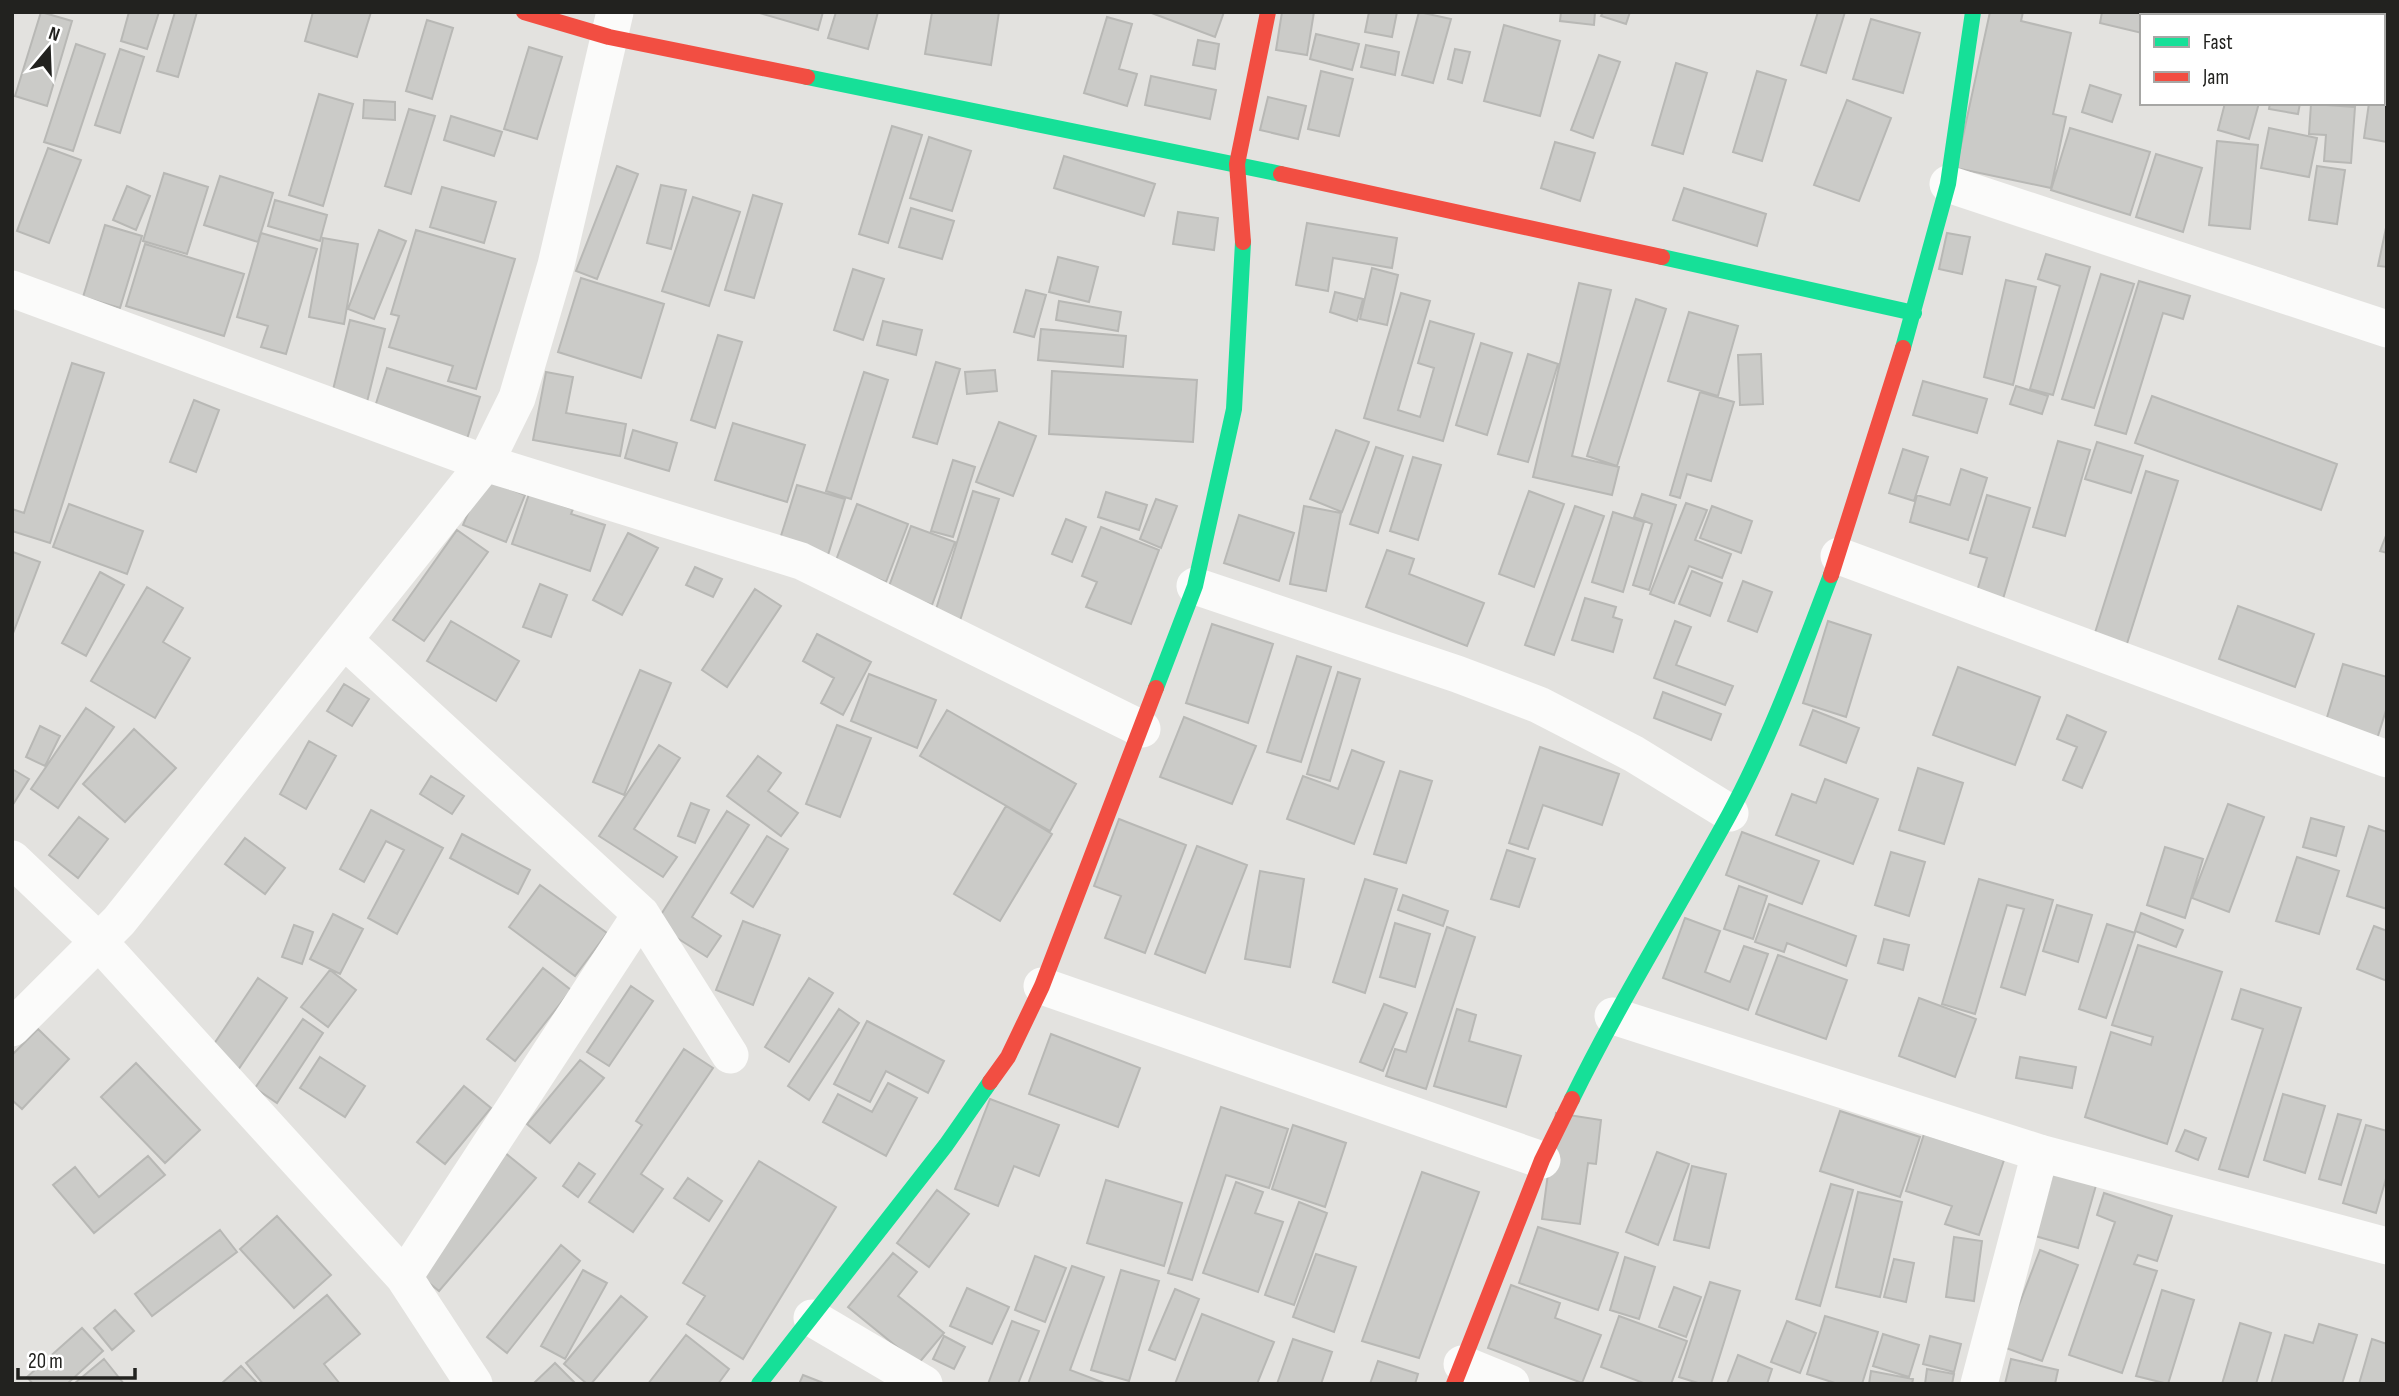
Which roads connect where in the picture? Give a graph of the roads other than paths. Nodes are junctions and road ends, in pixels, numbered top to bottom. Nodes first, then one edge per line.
1 (524, 12) edge
2 (1268, 12) edge
3 (1973, 12) edge
4 (612, 25) edge
5 (1237, 164) junction
6 (1948, 184) junction
7 (12, 289) edge
8 (1914, 313) junction
9 (2387, 329) edge
10 (485, 463) junction
11 (1839, 556) junction
12 (1195, 586) junction
13 (344, 640) junction
14 (1142, 729) junction
15 (2387, 759) edge
16 (1730, 813) junction
17 (12, 859) edge
18 (641, 914) junction
19 (99, 942) junction
20 (1042, 986) junction
21 (1613, 1016) junction
22 (12, 1028) edge
23 (730, 1055) dead end
24 (2040, 1153) junction
25 (1542, 1160) junction
26 (2387, 1246) edge
27 (404, 1277) junction
28 (812, 1318) junction
29 (1458, 1374) edge
30 (474, 1384) edge
31 (759, 1384) edge
32 (923, 1384) edge
33 (1511, 1384) edge
34 (1979, 1384) edge

1 - 4 street
2 - 5 street
3 - 6 street
4 - 5 street
4 - 10 street
5 - 8 street
5 - 12 street
6 - 8 street
6 - 9 street
7 - 10 street
8 - 11 street
10 - 13 street
10 - 14 street
11 - 15 street
11 - 16 street
12 - 14 street
12 - 16 street
13 - 18 street
13 - 19 street
14 - 20 street
16 - 21 street
17 - 19 street
18 - 23 street
18 - 27 street
19 - 22 street
19 - 27 street
20 - 25 street
20 - 28 street
21 - 24 street
21 - 25 street
24 - 26 street
24 - 34 street
25 - 29 street
27 - 30 street
28 - 31 street
28 - 32 street
29 - 33 street

